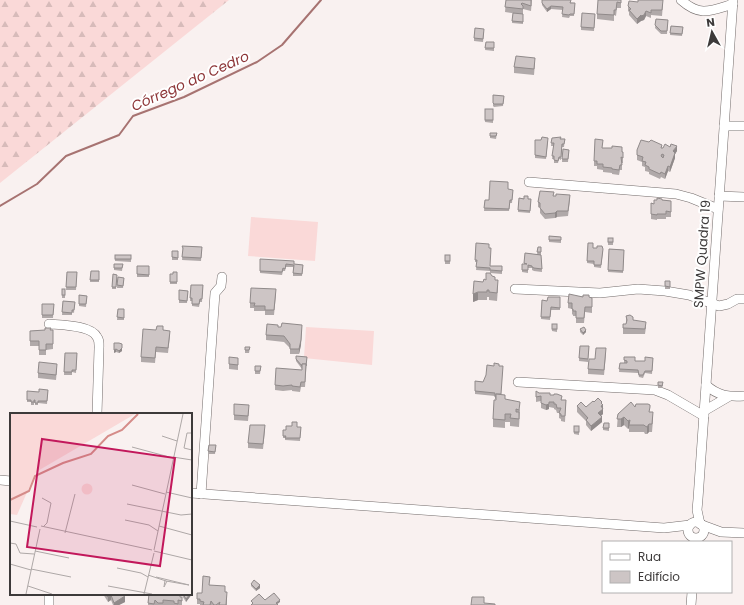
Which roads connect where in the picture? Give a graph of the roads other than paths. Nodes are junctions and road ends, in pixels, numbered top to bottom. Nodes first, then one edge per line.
1 (681, 0) edge
2 (733, 2) edge
3 (724, 126) junction
4 (744, 126) edge
5 (529, 182) dead end
6 (719, 196) junction
7 (744, 197) edge
8 (718, 209) junction
9 (222, 276) dead end
10 (515, 289) dead end
11 (744, 299) edge
12 (712, 305) junction
13 (49, 324) dead end
14 (518, 382) dead end
15 (706, 385) junction
16 (744, 396) edge
17 (728, 397) junction
18 (97, 413) edge
19 (704, 414) junction
20 (0, 480) edge
21 (10, 481) edge
22 (192, 494) edge
23 (201, 494) junction
24 (696, 525) junction
25 (664, 528) junction
26 (721, 532) junction
27 (744, 533) edge
28 (695, 538) edge
29 (692, 593) edge
30 (691, 605) edge

1 - 2 street
2 - 3 street, SMPW Quadra 19
3 - 4 street
3 - 6 street, SMPW Quadra 19
5 - 8 street
6 - 7 street
6 - 8 street, SMPW Quadra 19
8 - 12 street, SMPW Quadra 19
9 - 23 street
10 - 12 street
11 - 12 street
12 - 15 street, SMPW Quadra 19
13 - 18 street
14 - 19 street
15 - 17 street
15 - 19 street, SMPW Quadra 19
16 - 17 street
17 - 19 street
19 - 24 street, SMPW Quadra 19
20 - 21 street
22 - 23 street
23 - 25 street
24 - 25 street
24 - 26 street
24 - 28 street
24 - 28 street
25 - 28 street
26 - 27 street
26 - 28 street
29 - 30 street

